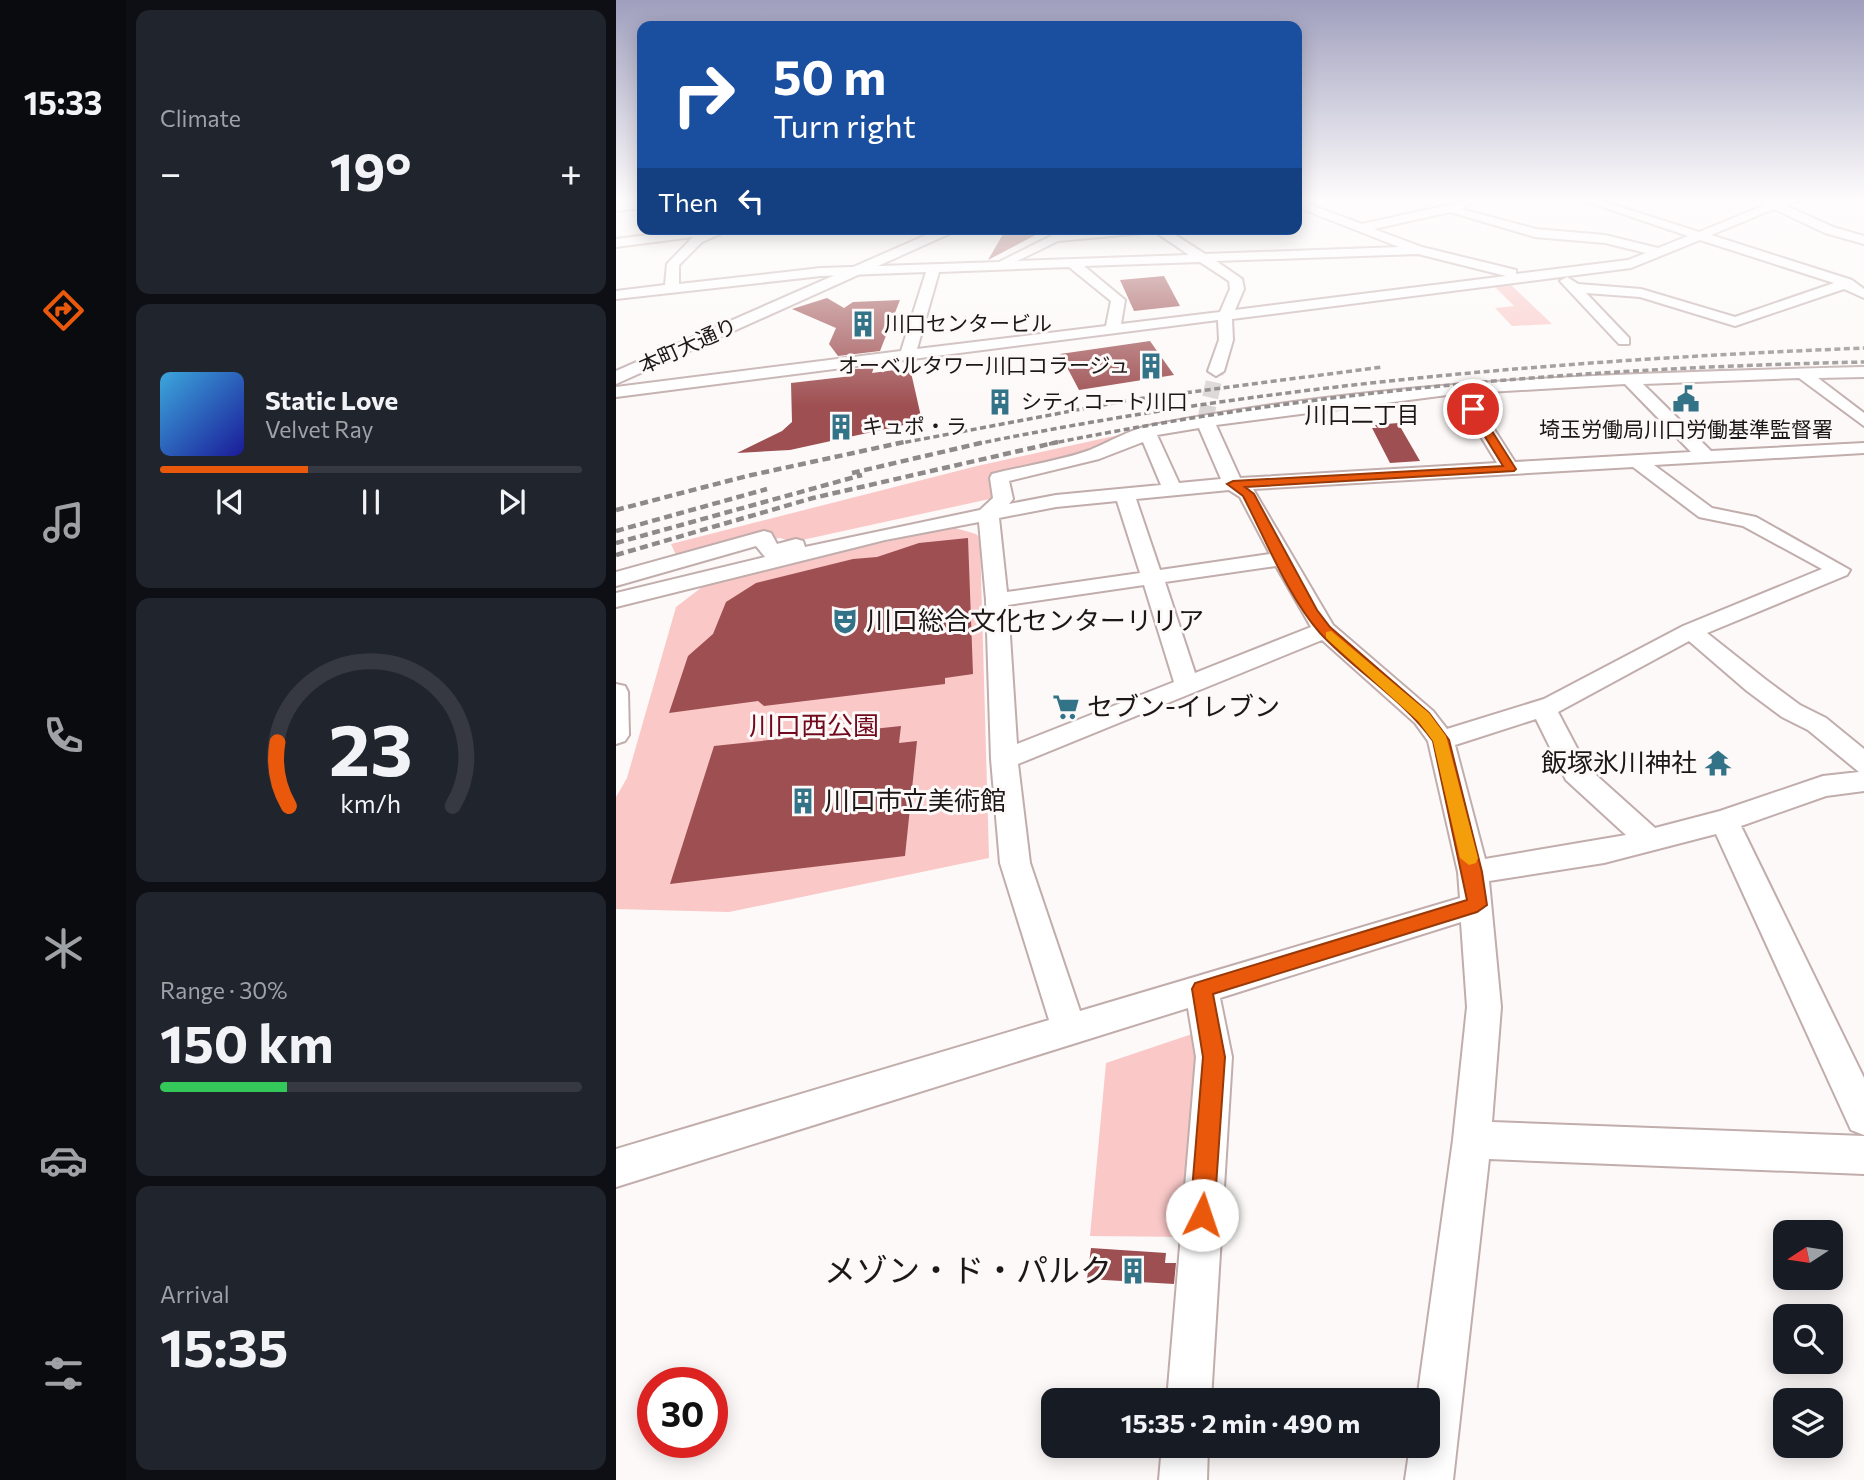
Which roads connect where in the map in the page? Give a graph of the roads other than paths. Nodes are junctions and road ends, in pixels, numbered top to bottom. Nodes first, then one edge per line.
1 (673, 269) edge
2 (863, 269) edge
3 (907, 269) edge
4 (934, 269) edge
5 (1080, 269) edge
6 (1221, 269) edge
7 (1496, 269) edge
8 (1590, 269) edge
9 (1804, 269) edge
10 (859, 271) junction
11 (1559, 273) junction
12 (1528, 277) junction
13 (1864, 278) edge
14 (1841, 281) junction
15 (1574, 288) junction
16 (671, 289) junction
17 (1864, 294) edge
18 (616, 295) edge
19 (1225, 316) junction
20 (1112, 330) junction
21 (1624, 341) dead end
22 (907, 356) junction
23 (1216, 371) tunnel mouth
24 (1864, 372) edge
25 (1802, 373) junction
26 (616, 378) edge
27 (1629, 379) junction
28 (1460, 389) junction
29 (616, 394) edge
30 (1204, 421) junction
31 (1864, 421) edge
32 (1146, 434) junction
33 (1864, 448) edge
34 (1707, 458) junction
35 (1638, 462) junction
36 (1510, 469) junction
37 (1227, 481) junction
38 (1170, 483) junction
39 (1125, 494) junction
40 (996, 506) junction
41 (1283, 559) junction
42 (721, 573) junction
43 (1152, 578) junction
44 (616, 579) edge
45 (616, 600) edge
46 (996, 600) junction
47 (616, 614) edge
48 (1325, 630) junction
49 (1692, 631) junction
50 (1187, 685) junction
51 (616, 692) edge
52 (1543, 707) junction
53 (616, 735) edge
54 (1441, 740) junction
55 (1004, 759) junction
56 (1864, 764) edge
57 (1864, 781) edge
58 (1724, 821) junction
59 (1649, 839) junction
60 (1475, 889) junction
61 (1202, 989) junction
62 (1069, 1029) junction
63 (1864, 1116) edge
64 (1472, 1140) junction
65 (1864, 1155) edge
66 (616, 1168) edge
67 (1190, 1388) edge
68 (1184, 1458) edge
69 (1183, 1480) edge
70 (1429, 1480) edge

1 - 16 street
2 - 10 main road, 本町大通り
3 - 10 street
4 - 22 street
5 - 20 street
6 - 19 street
7 - 12 street
8 - 11 street
9 - 14 street
10 - 16 street
10 - 26 main road, 本町大通り
11 - 12 street
11 - 15 street
12 - 19 street
13 - 14 street
14 - 15 street
14 - 17 street
15 - 21 street
16 - 18 street
19 - 20 street
19 - 23 street
20 - 22 street
22 - 29 street
24 - 25 street
25 - 27 street
25 - 31 street
27 - 28 street
27 - 34 street
28 - 30 street
28 - 36 street
30 - 32 street
30 - 37 street
32 - 38 street
32 - 40 street
33 - 34 street
34 - 35 street
35 - 36 street
35 - 49 street
36 - 37 street
37 - 38 street
37 - 41 street
38 - 39 street
38 - 40 street
39 - 40 street
39 - 43 street
40 - 42 street
40 - 44 street
40 - 46 street
41 - 43 street
41 - 48 street
42 - 45 street
42 - 47 street
43 - 46 street
43 - 50 street
46 - 55 street
48 - 50 street
48 - 54 street
49 - 52 street
49 - 56 street
50 - 55 street
51 - 53 street
52 - 54 street
52 - 59 street
54 - 60 street
55 - 62 street
57 - 58 street
58 - 59 street
58 - 63 street
59 - 60 street
60 - 61 street
60 - 64 street
61 - 62 street
61 - 67 street
62 - 66 street
64 - 65 street
64 - 70 street
68 - 69 street

